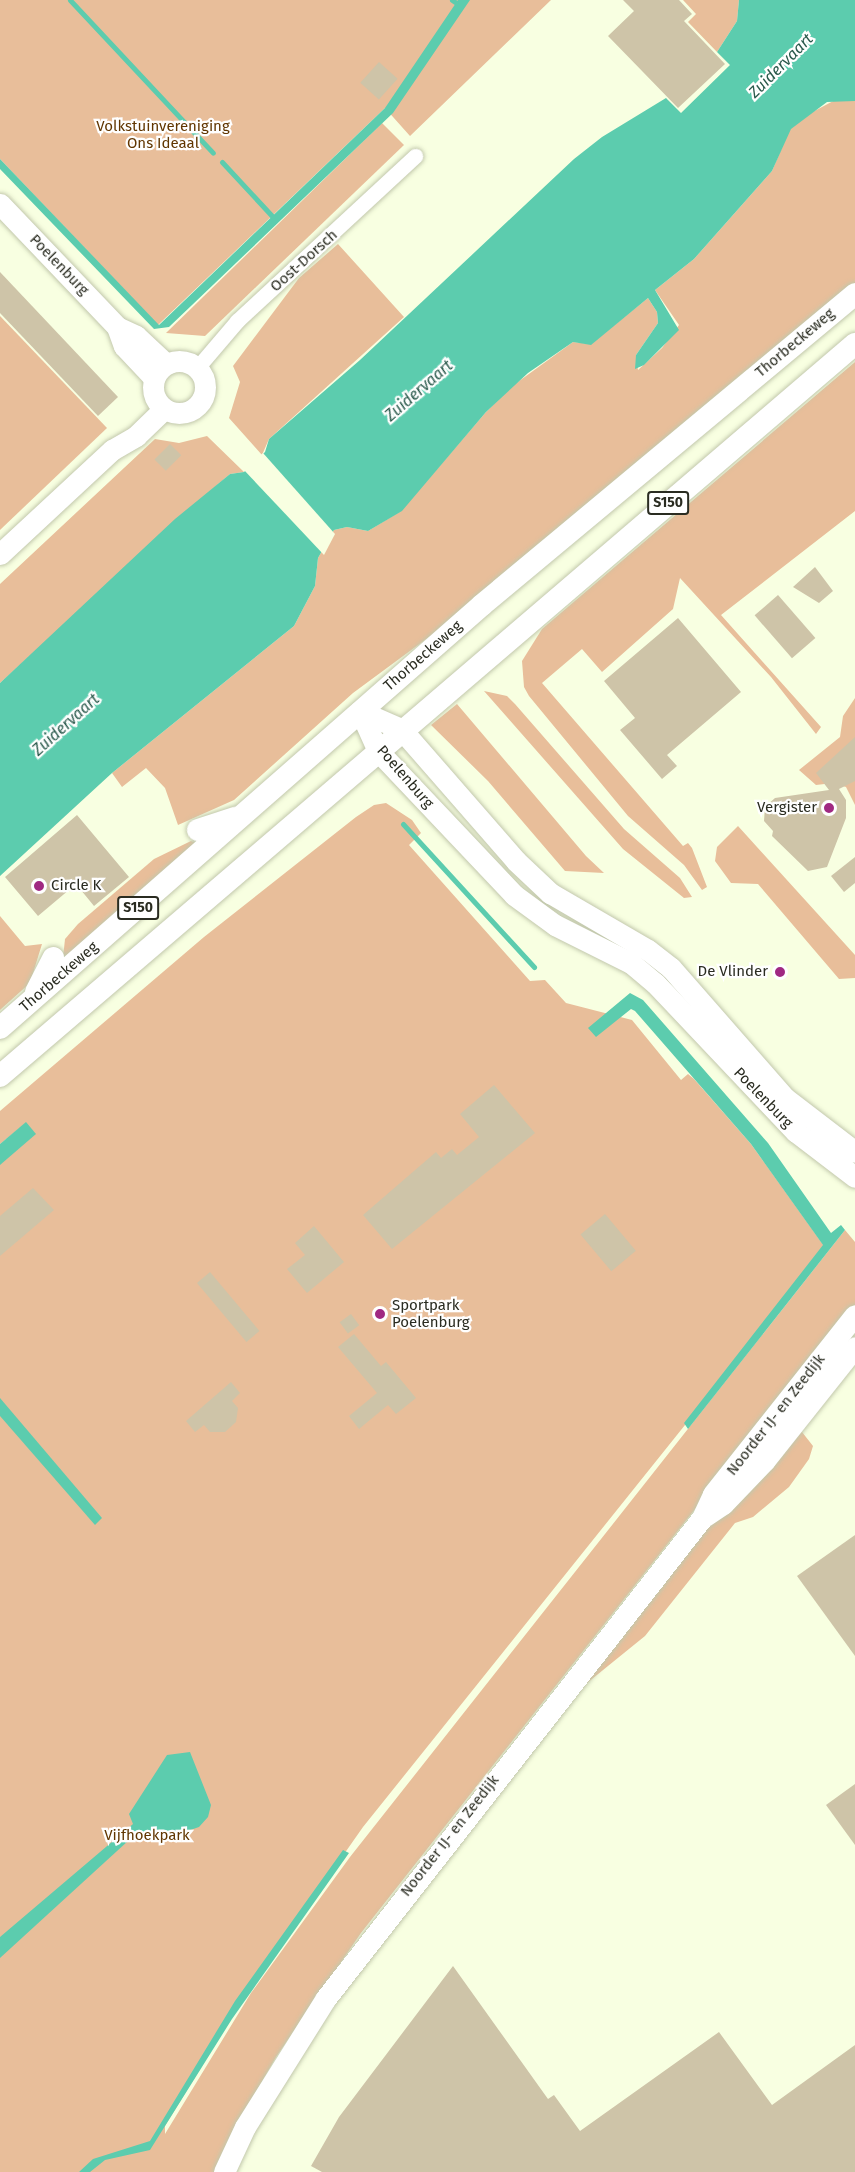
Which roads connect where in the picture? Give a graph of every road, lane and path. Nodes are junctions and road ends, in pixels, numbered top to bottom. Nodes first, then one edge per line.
1 (415, 156) dead end
2 (0, 204) edge
3 (855, 294) edge
4 (855, 344) edge
5 (197, 368) junction
6 (160, 387) junction
7 (0, 554) edge
8 (360, 711) junction
9 (401, 729) junction
10 (378, 751) junction
11 (245, 814) junction
12 (198, 830) dead end
13 (53, 958) dead end
14 (31, 1001) junction
15 (0, 1028) edge
16 (0, 1076) edge
17 (855, 1152) edge
18 (855, 1177) edge
19 (855, 1315) edge
20 (855, 1347) edge
21 (702, 1518) junction
22 (224, 2172) edge

1 - 5 street, Oost-Dorsch
2 - 6 street, Poelenburg
3 - 8 main road, Thorbeckeweg / S150
4 - 9 main road, S150
5 - 6 street
5 - 6 street
6 - 7 street
8 - 9 street, Poelenburg
8 - 10 street, Poelenburg
8 - 11 main road, Thorbeckeweg / S150
9 - 10 main road, S150
9 - 17 street, Poelenburg
10 - 16 main road, S150
10 - 18 street, Poelenburg
11 - 12 main road
11 - 14 main road, Thorbeckeweg / S150
13 - 14 main road
14 - 15 main road, Thorbeckeweg / S150
19 - 21 street, Noorder IJ- en Zeedijk
20 - 21 street, Noorder IJ- en Zeedijk
21 - 22 street, Noorder IJ- en Zeedijk

